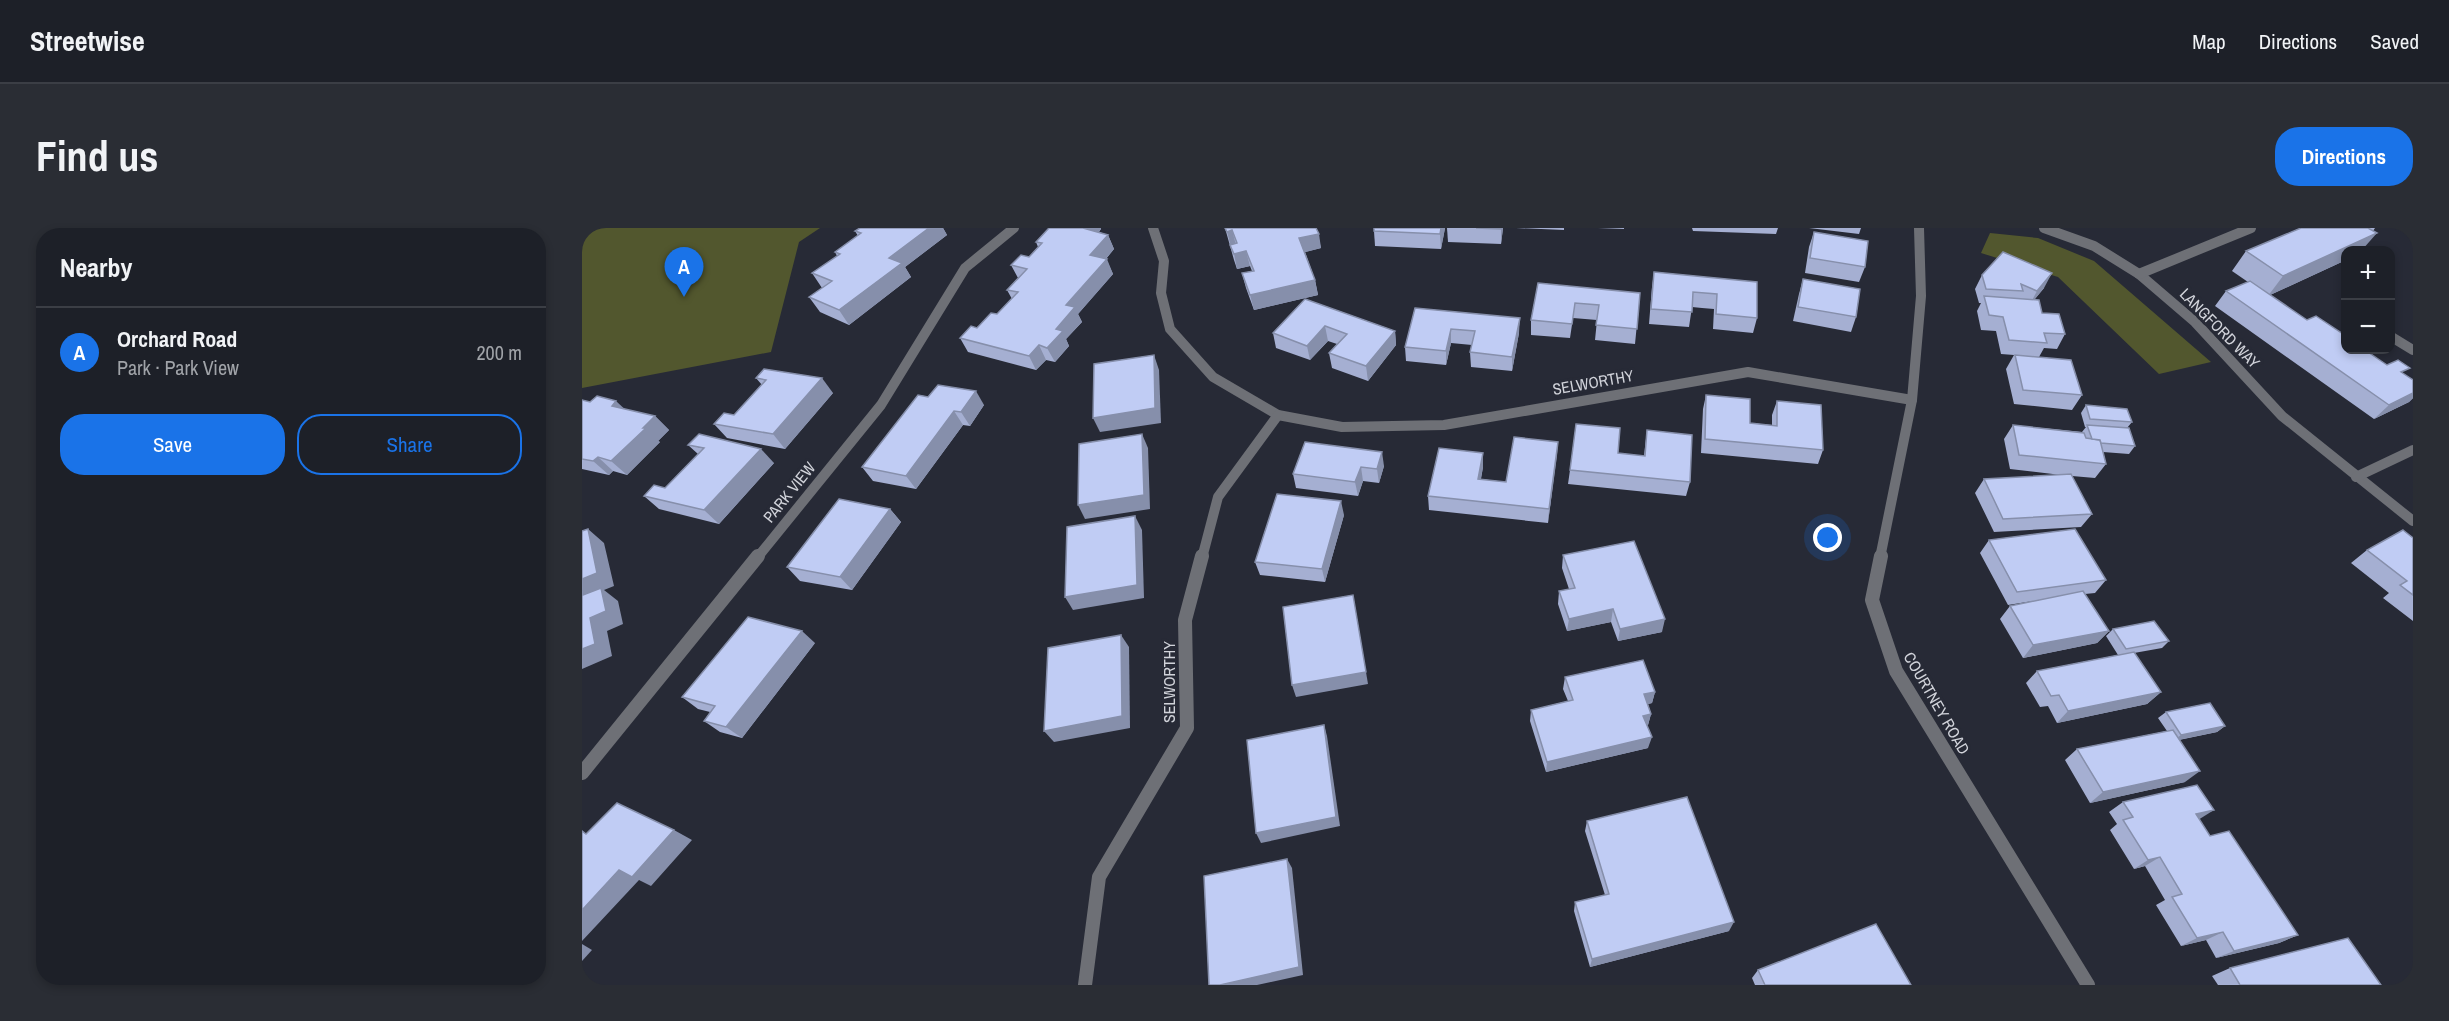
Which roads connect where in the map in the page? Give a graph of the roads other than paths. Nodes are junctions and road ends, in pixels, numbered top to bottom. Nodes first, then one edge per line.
1 (1014, 228) edge
2 (1153, 228) edge
3 (1919, 228) edge
4 (2044, 228) edge
5 (2251, 228) edge
6 (2139, 274) junction
7 (2395, 339) edge
8 (2413, 350) edge
9 (1912, 400) junction
10 (1278, 415) junction
11 (2413, 450) edge
12 (2356, 477) junction
13 (2413, 521) edge
14 (582, 772) edge
15 (1085, 985) edge
16 (2088, 985) edge

1 - 14 street, PARK VIEW
2 - 10 street, SELWORTHY
3 - 9 street, COURTNEY ROAD
4 - 6 street, LANGFORD WAY
5 - 6 street
6 - 12 street, LANGFORD WAY
7 - 8 street
9 - 10 street, SELWORTHY
9 - 16 street, COURTNEY ROAD
10 - 15 street, SELWORTHY
11 - 12 street
12 - 13 street, LANGFORD WAY

